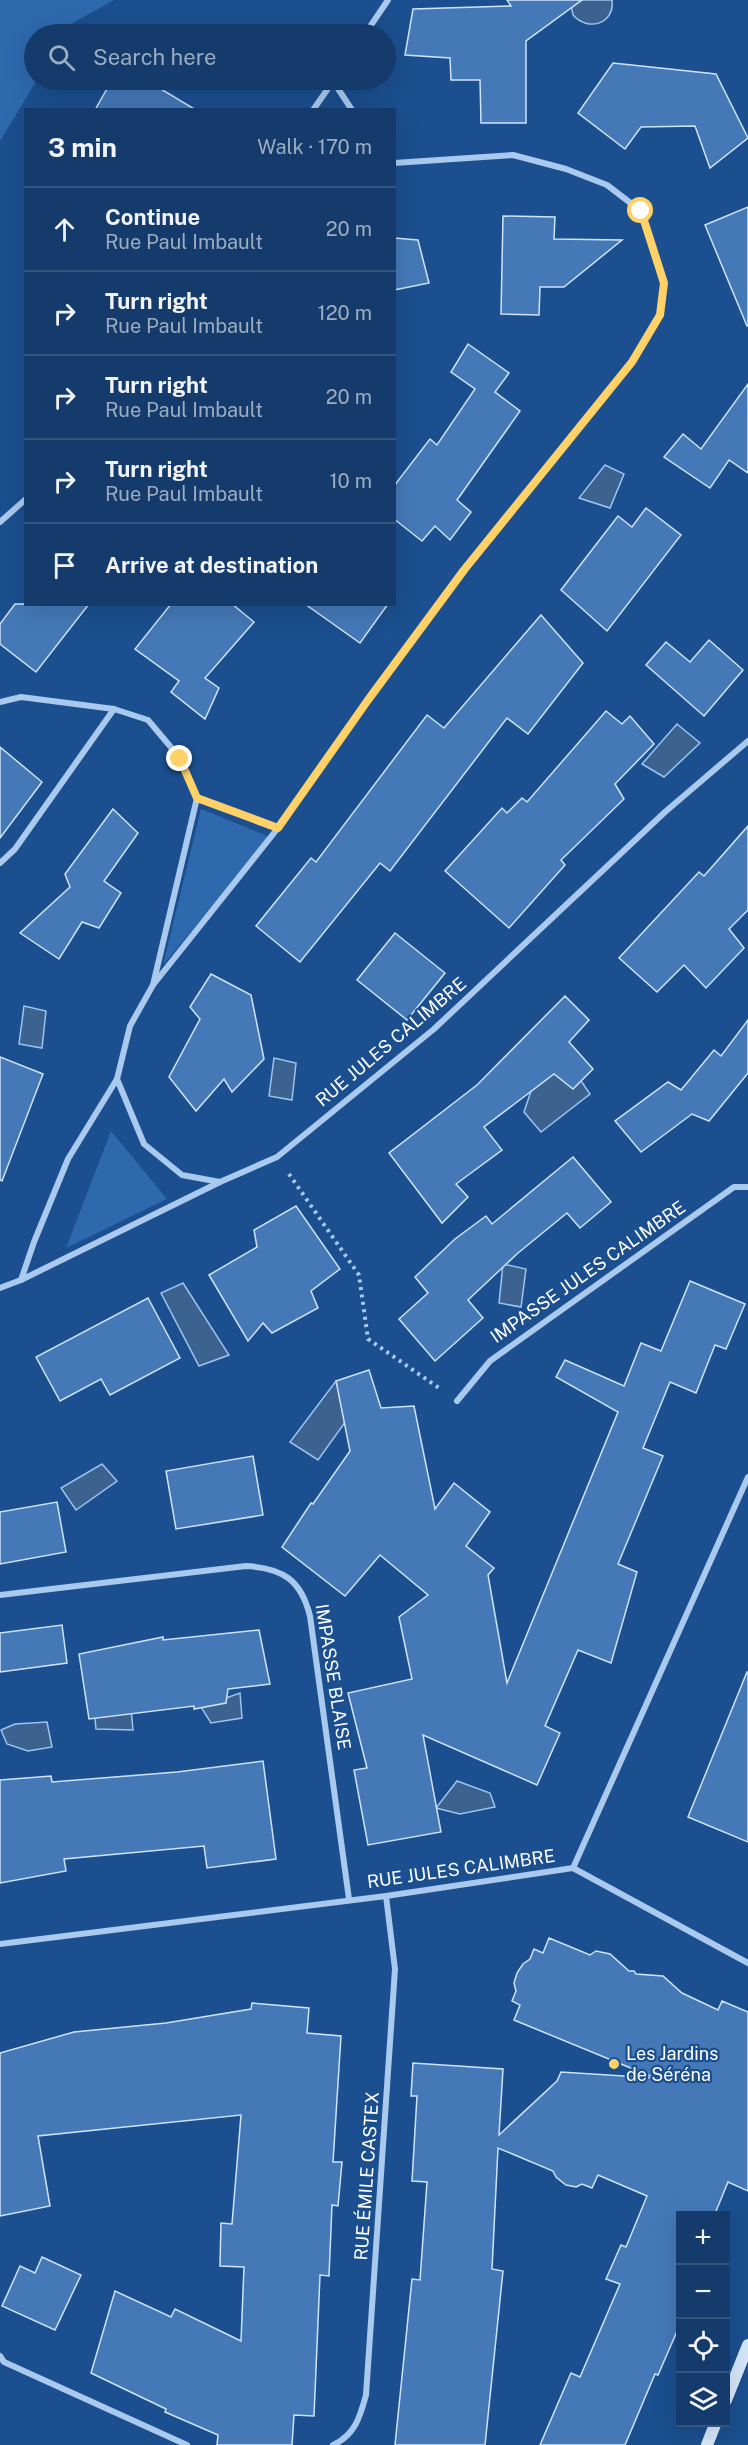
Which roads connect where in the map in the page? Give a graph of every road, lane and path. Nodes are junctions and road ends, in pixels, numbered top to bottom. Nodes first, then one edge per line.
1 (388, 0) edge
2 (372, 24) edge
3 (327, 90) edge
4 (340, 90) edge
5 (314, 108) edge
6 (351, 108) edge
7 (397, 162) edge
8 (24, 501) edge
9 (0, 522) edge
10 (0, 702) edge
11 (114, 709) junction
12 (748, 741) edge
13 (197, 798) junction
14 (278, 828) junction
15 (0, 863) edge
16 (153, 985) junction
17 (117, 1079) junction
18 (277, 1157) junction
19 (220, 1182) junction
20 (748, 1187) edge
21 (21, 1280) junction
22 (0, 1288) edge
23 (457, 1401) joint
24 (748, 1478) edge
25 (0, 1595) edge
26 (573, 1868) junction
27 (386, 1896) junction
28 (349, 1899) junction
29 (0, 1944) edge
30 (748, 1963) edge
31 (748, 2345) edge
32 (0, 2356) edge
33 (730, 2390) edge
34 (714, 2427) edge
35 (187, 2445) edge
36 (333, 2445) edge
37 (707, 2445) edge

1 - 2 street
3 - 5 street
4 - 6 street
7 - 14 street
8 - 9 street
10 - 11 street
11 - 13 street
11 - 15 street
12 - 18 street, RUE JULES CALIMBRE
13 - 14 street
13 - 16 street
14 - 16 street
16 - 17 street
17 - 19 street
17 - 21 street
18 - 19 street, RUE JULES CALIMBRE
18 - 23 path
19 - 21 street, RUE JULES CALIMBRE
20 - 23 street, IMPASSE JULES CALIMBRE
21 - 22 street, RUE JULES CALIMBRE
24 - 26 street, RUE JULES CALIMBRE
25 - 28 street, IMPASSE BLAISE
26 - 27 street, RUE JULES CALIMBRE
26 - 30 street
27 - 28 street, RUE JULES CALIMBRE
27 - 36 street, RUE ÉMILE CASTEX
28 - 29 street, RUE JULES CALIMBRE
31 - 33 street
32 - 35 street
34 - 37 street

